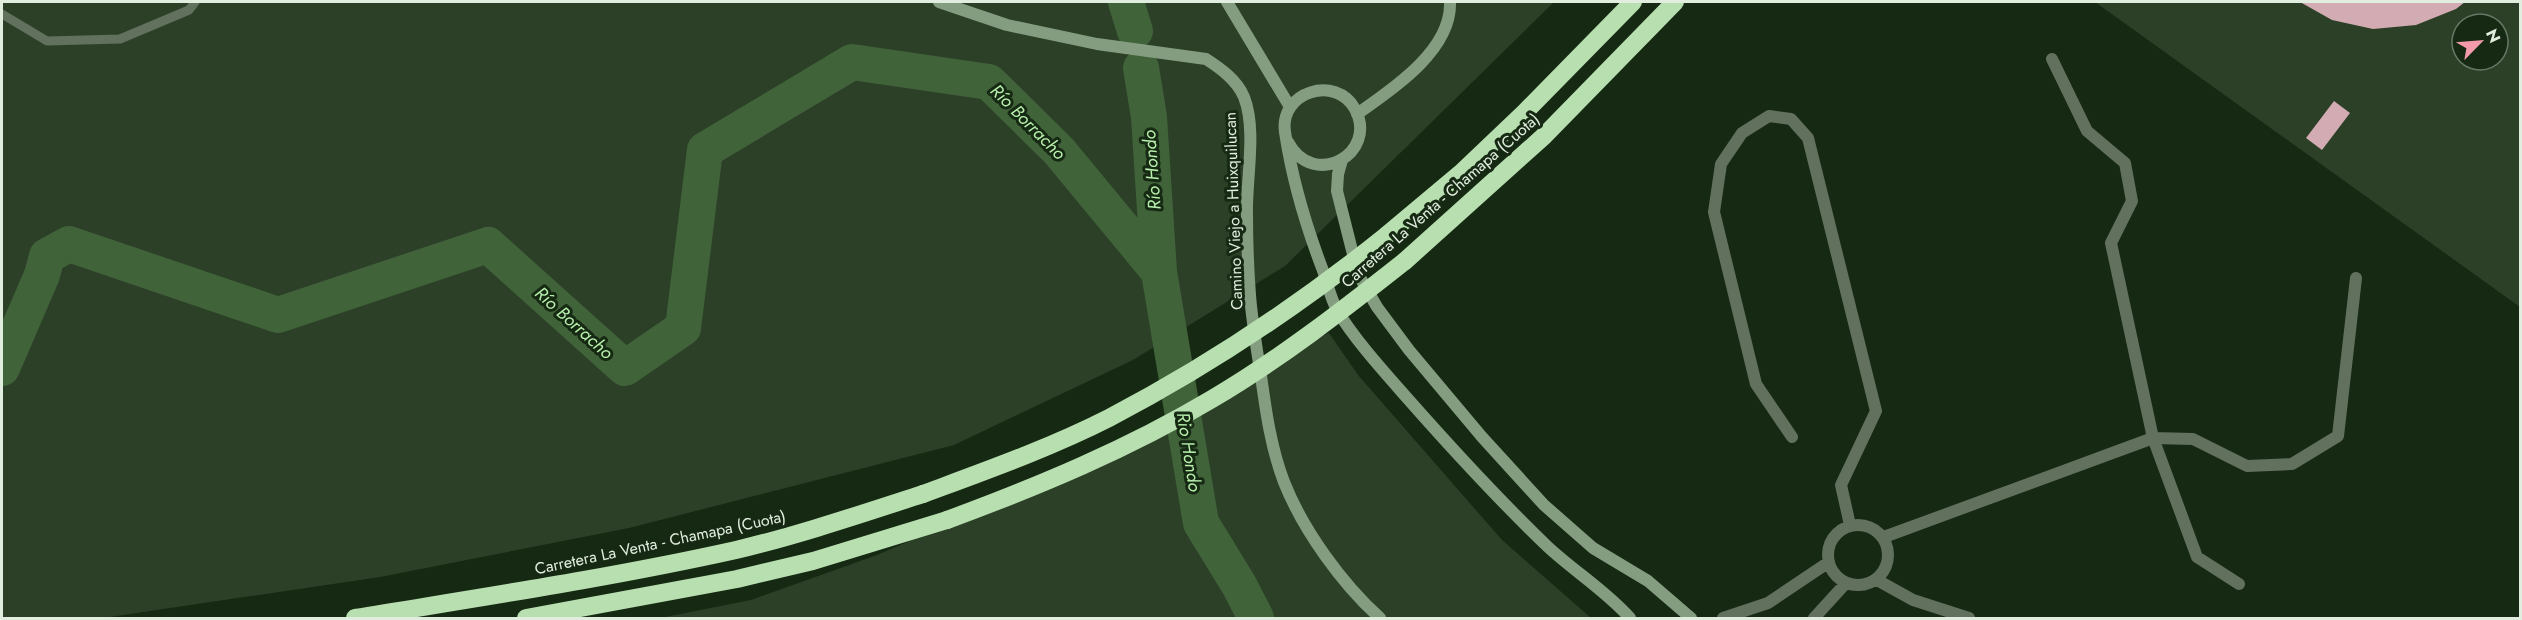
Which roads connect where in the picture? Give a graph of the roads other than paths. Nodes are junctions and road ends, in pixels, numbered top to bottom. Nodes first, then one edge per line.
1 (195, 2) edge
2 (939, 2) edge
3 (1227, 2) edge
4 (1450, 2) edge
5 (1633, 2) edge
6 (1675, 2) edge
7 (2, 14) edge
8 (2052, 59) dead end
9 (1290, 107) junction
10 (1358, 114) junction
11 (1288, 142) junction
12 (1342, 160) junction
13 (2356, 278) dead end
14 (1792, 437) dead end
15 (2153, 438) junction
16 (1850, 525) junction
17 (1884, 537) junction
18 (1828, 562) junction
19 (1877, 580) junction
20 (1846, 583) junction
21 (2239, 584) dead end
22 (355, 618) edge
23 (526, 618) edge
24 (1380, 618) edge
25 (1630, 618) edge
26 (1691, 618) edge
27 (1723, 618) edge
28 (1814, 618) edge
29 (1969, 618) edge

1 - 7 lane
2 - 24 main road, Camino Viejo a Huixquilucan
3 - 9 main road
4 - 10 main road
5 - 22 highway, Carretera La Venta - Chamapa (Cuota), bridge
6 - 23 highway, Carretera La Venta - Chamapa (Cuota), bridge
8 - 15 street
9 - 10 main road
9 - 11 main road
10 - 12 main road
11 - 12 main road
11 - 25 main road
12 - 26 main road
13 - 15 street
14 - 16 street
15 - 17 street
15 - 21 street
16 - 17 street
16 - 18 street
17 - 19 street
18 - 20 street
18 - 27 street
19 - 20 street
19 - 29 street
20 - 28 street

